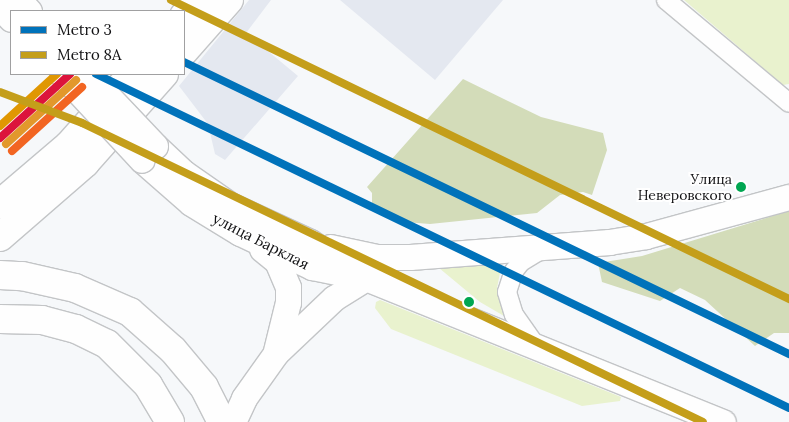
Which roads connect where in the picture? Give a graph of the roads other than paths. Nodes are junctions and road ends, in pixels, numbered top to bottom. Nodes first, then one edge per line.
1 (19, 0) edge
2 (198, 0) edge
3 (229, 0) edge
4 (666, 0) edge
5 (0, 7) edge
6 (28, 10) edge
7 (185, 15) edge
8 (10, 18) edge
9 (185, 50) edge
10 (63, 75) edge
11 (89, 75) edge
12 (131, 75) edge
13 (163, 75) edge
14 (789, 103) edge
15 (148, 153) junction
16 (789, 197) edge
17 (0, 204) edge
18 (240, 233) junction
19 (0, 236) edge
20 (310, 242) junction
21 (547, 247) junction
22 (410, 257) junction
23 (0, 275) edge
24 (366, 278) junction
25 (0, 319) edge
26 (536, 346) junction
27 (276, 353) junction
28 (170, 422) edge
29 (222, 422) edge
30 (233, 422) edge
31 (723, 422) edge

1 - 6 main road
2 - 7 main road
3 - 9 main road
4 - 14 street
5 - 8 main road
10 - 15 main road, улица Барклая, bridge
11 - 15 main road, улица Барклая, bridge
12 - 17 main road
13 - 19 main road
15 - 18 main road, улица Барклая
15 - 20 main road, улица Барклая
16 - 21 main road
18 - 24 main road, улица Барклая
18 - 27 main road
20 - 22 main road
20 - 24 main road, улица Барклая
21 - 22 main road
21 - 26 street
22 - 24 main road
23 - 29 main road
24 - 26 main road, улица Барклая
24 - 27 main road
25 - 28 main road
26 - 31 main road, улица Барклая
27 - 30 main road

